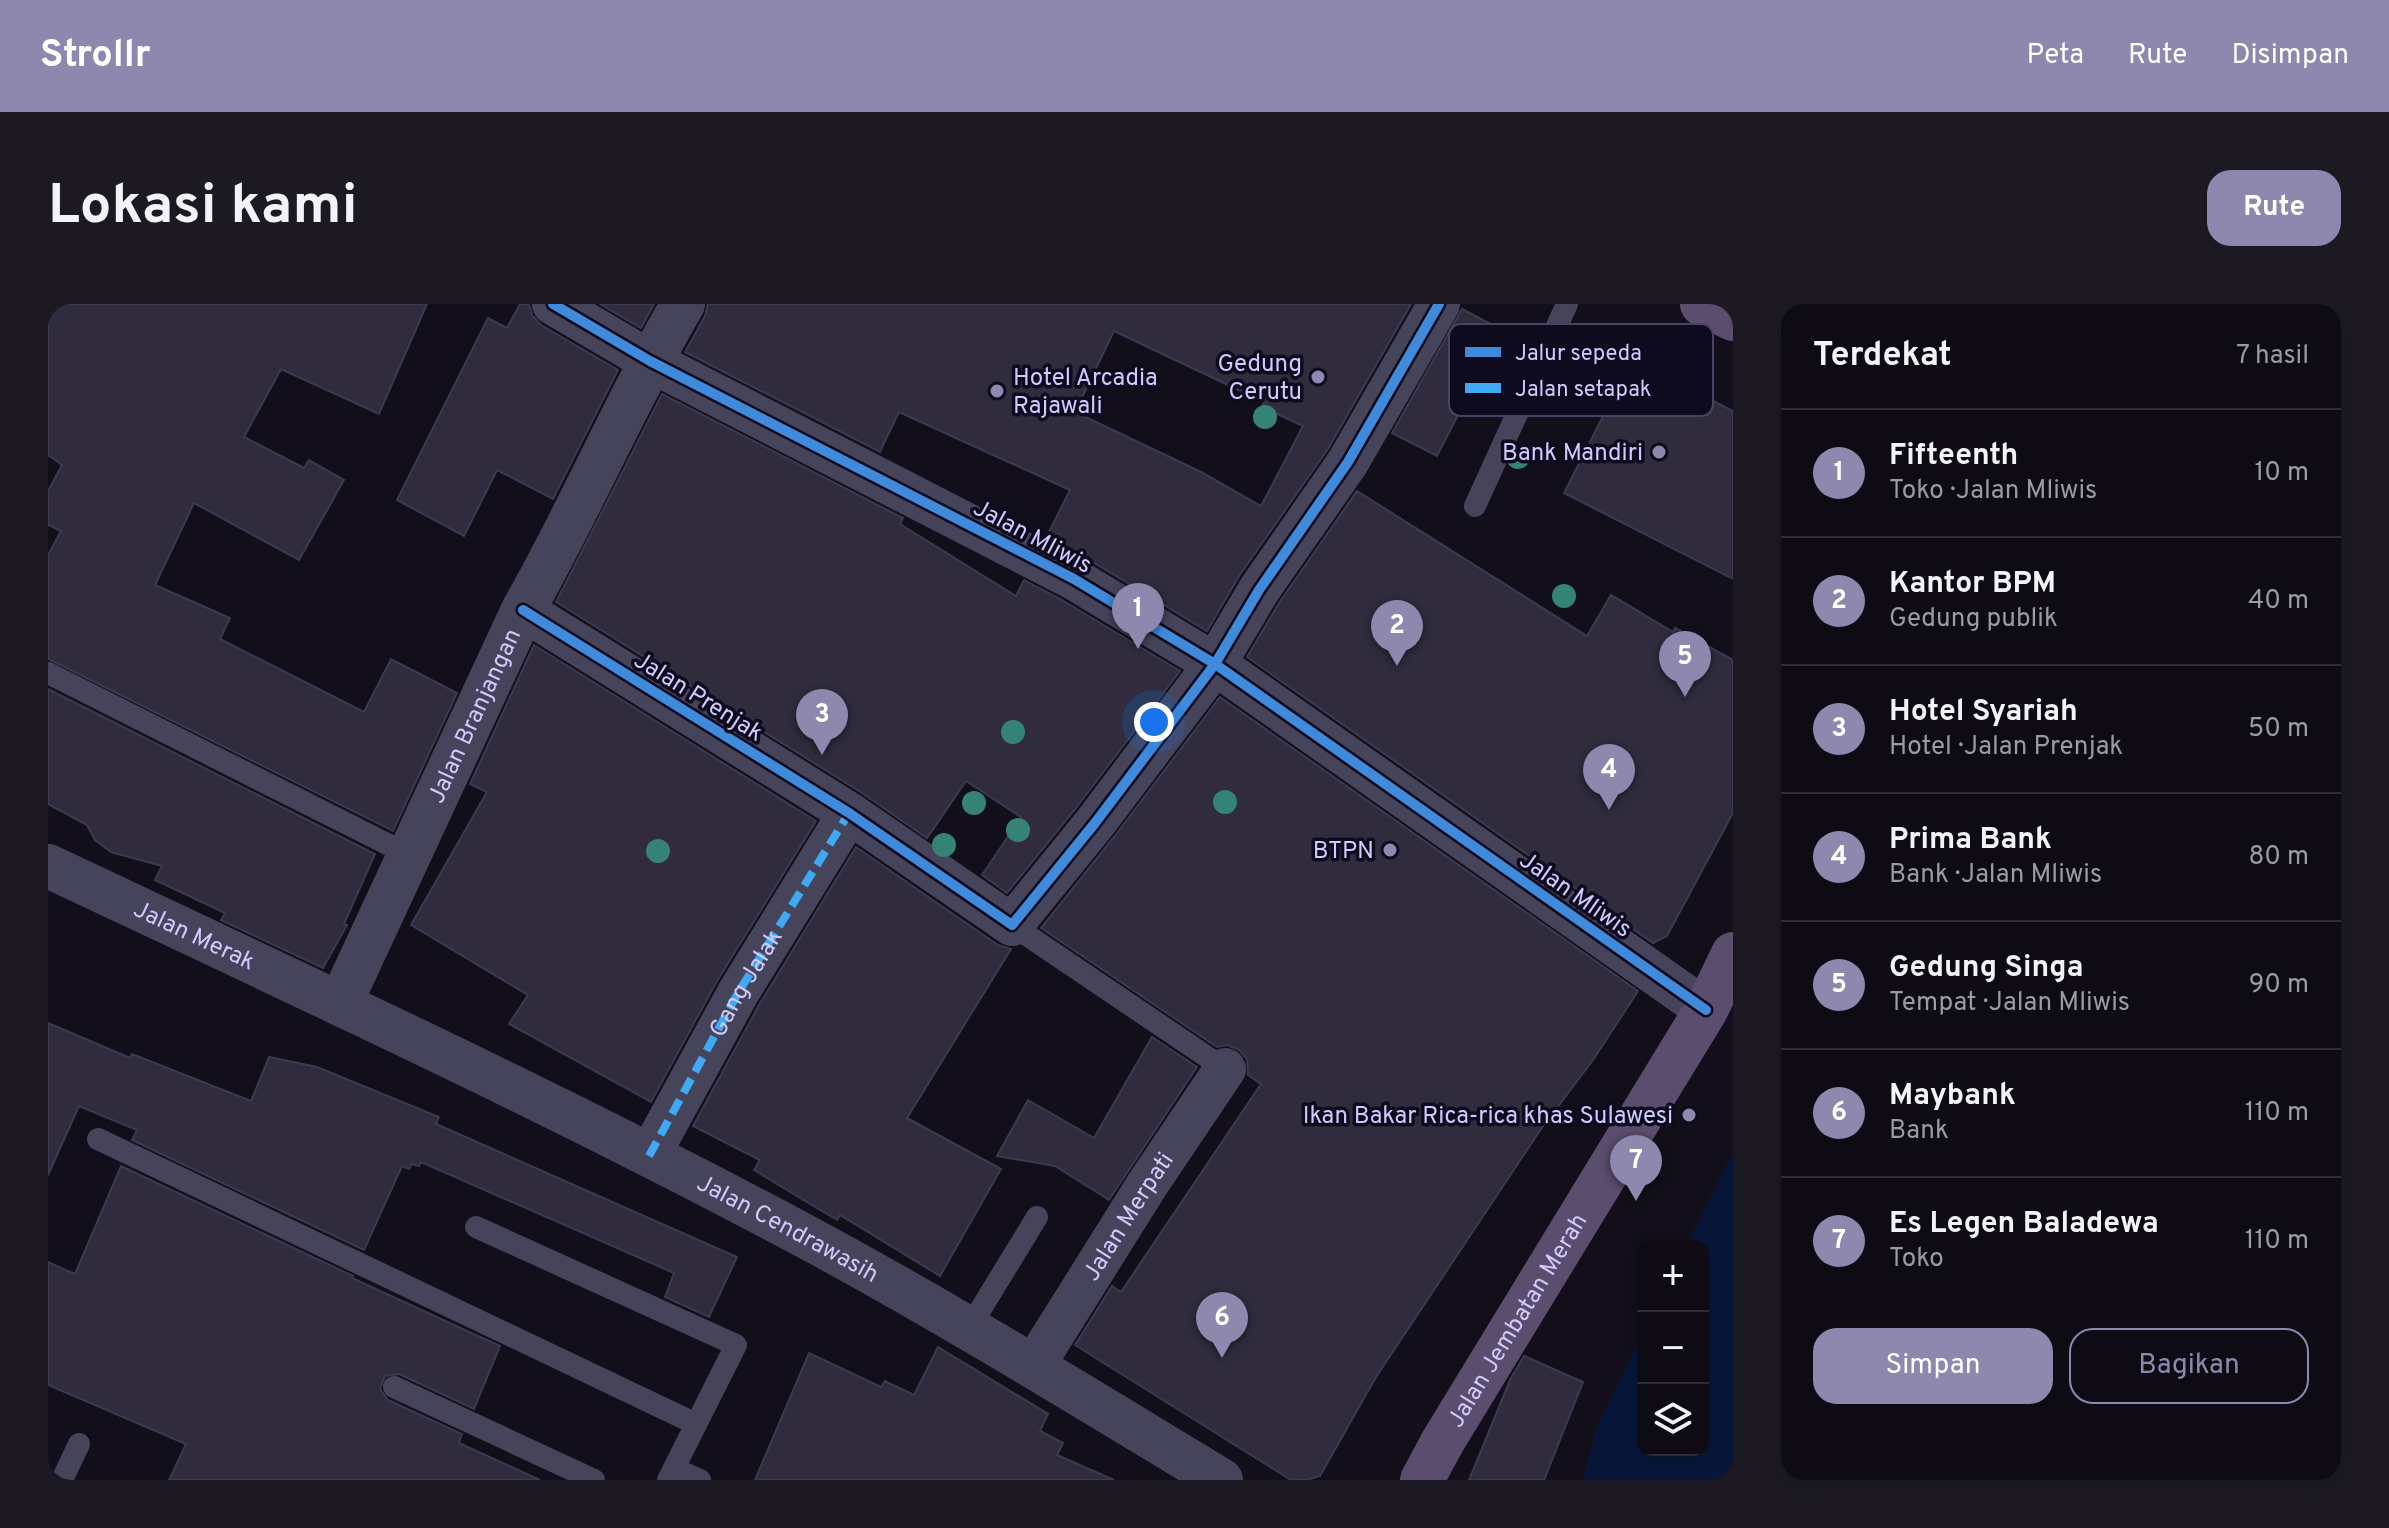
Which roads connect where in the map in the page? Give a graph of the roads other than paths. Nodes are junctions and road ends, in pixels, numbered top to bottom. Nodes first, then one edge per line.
1 (553, 304) edge
2 (683, 304) edge
3 (1439, 304) edge
4 (1567, 304) edge
5 (1702, 304) edge
6 (1733, 319) edge
7 (1558, 324) edge
8 (650, 361) junction
9 (1516, 416) edge
10 (1475, 506) dead end
11 (523, 610) junction
12 (1215, 664) junction
13 (48, 673) edge
14 (849, 813) junction
15 (409, 855) junction
16 (48, 866) edge
17 (1012, 925) junction
18 (1733, 954) edge
19 (340, 1004) junction
20 (1706, 1010) junction
21 (1225, 1069) joint
22 (98, 1139) dead end
23 (649, 1156) junction
24 (1037, 1217) dead end
25 (476, 1227) dead end
26 (968, 1330) junction
27 (1033, 1367) junction
28 (394, 1387) dead end
29 (696, 1424) junction
30 (79, 1444) dead end
31 (671, 1474) edge
32 (62, 1480) edge
33 (594, 1480) edge
34 (700, 1480) edge
35 (1221, 1480) edge
36 (1422, 1480) edge

1 - 8 street, Jalan Mliwis
2 - 8 street, Jalan Branjangan
3 - 12 street
4 - 7 lane
5 - 6 main road
8 - 11 street, Jalan Branjangan
8 - 12 street, Jalan Mliwis
9 - 10 lane
11 - 14 street, Jalan Prenjak
11 - 15 street, Jalan Branjangan
12 - 17 street
12 - 20 street, Jalan Mliwis
13 - 15 lane
14 - 17 street, Jalan Prenjak
14 - 23 street, Gang Jalak
15 - 19 street, Jalan Branjangan
16 - 19 street, Jalan Merak
17 - 21 lane
18 - 20 main road, Jalan Jembatan Merah
19 - 23 street, Jalan Cendrawasih
20 - 36 main road, Jalan Jembatan Merah
21 - 27 street, Jalan Merpati
22 - 29 lane
23 - 26 street, Jalan Cendrawasih
24 - 26 lane
25 - 29 lane
26 - 27 street, Jalan Cendrawasih
27 - 35 street, Jalan Cendrawasih
28 - 33 lane
29 - 31 lane
30 - 32 lane
31 - 34 lane

